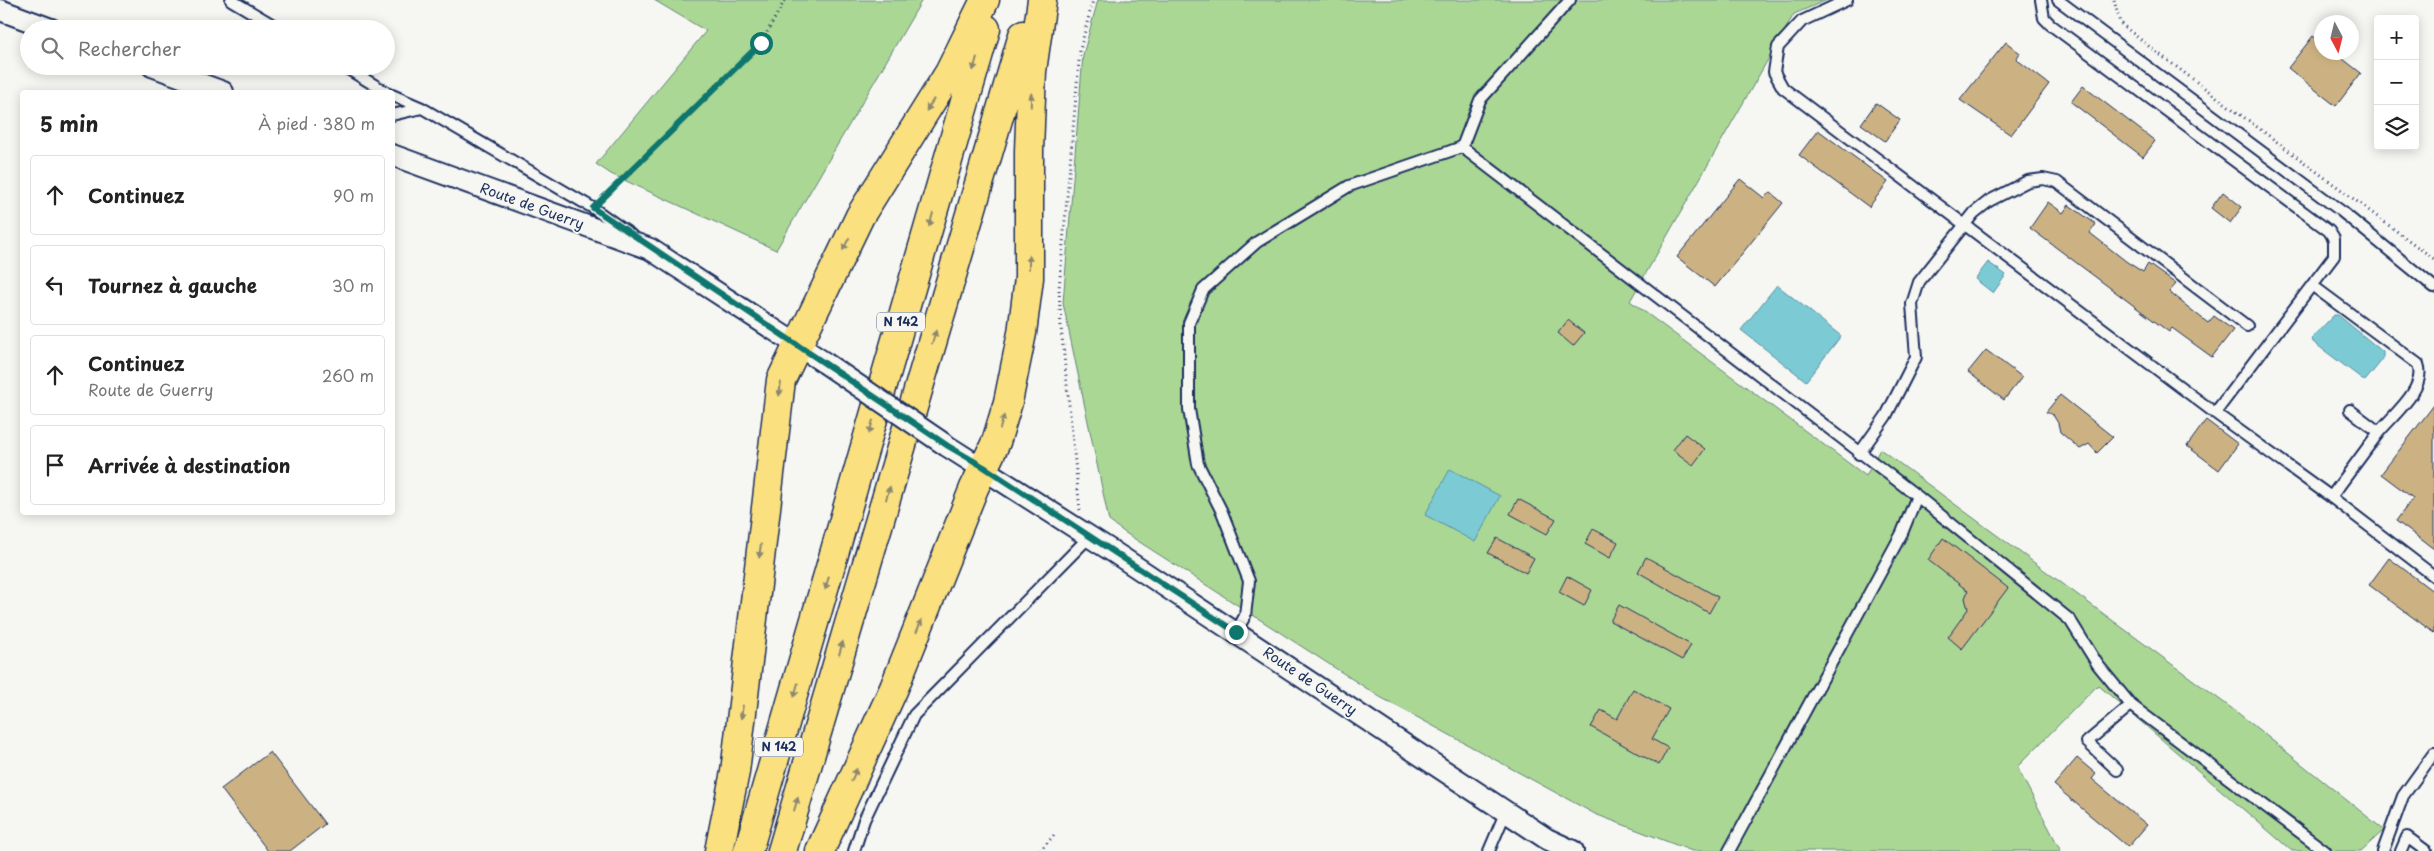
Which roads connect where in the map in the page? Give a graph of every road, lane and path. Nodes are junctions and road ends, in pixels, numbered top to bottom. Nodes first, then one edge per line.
1 (231, 0) edge
2 (785, 0) edge
3 (985, 0) edge
4 (994, 0) edge
5 (1034, 0) edge
6 (1042, 0) edge
7 (1092, 0) edge
8 (1570, 0) edge
9 (1847, 0) edge
10 (2042, 0) edge
11 (2058, 0) edge
12 (2114, 0) edge
13 (0, 10) edge
14 (27, 20) edge
15 (265, 20) edge
16 (177, 75) edge
17 (358, 75) edge
18 (218, 90) edge
19 (383, 90) edge
20 (395, 96) edge
21 (422, 108) junction
22 (395, 114) edge
23 (1462, 147) junction
24 (395, 156) edge
25 (593, 208) junction
26 (1965, 224) junction
27 (650, 249) junction
28 (2434, 259) edge
29 (2313, 286) junction
30 (2434, 287) edge
31 (2247, 326) dead end
32 (798, 344) junction
33 (2350, 410) dead end
34 (2215, 413) junction
35 (2379, 432) junction
36 (1859, 454) junction
37 (984, 467) junction
38 (1917, 496) junction
39 (2331, 497) junction
40 (1086, 533) junction
41 (2434, 576) edge
42 (1236, 632) junction
43 (2131, 705) junction
44 (2434, 753) edge
45 (2117, 770) dead end
46 (1506, 811) junction
47 (1055, 834) dead end
48 (719, 851) edge
49 (748, 851) edge
50 (782, 851) edge
51 (820, 851) edge
52 (854, 851) edge
53 (1040, 851) edge
54 (1489, 851) edge
55 (1573, 851) edge
56 (1729, 851) edge
57 (2325, 851) edge
58 (2383, 851) edge
59 (2400, 851) edge
60 (2426, 851) edge

1 - 15 lane
2 - 25 path
3 -> 32 highway
4 -> 49 highway, N 142
50 -> 5 highway, N 142
37 -> 6 highway
7 - 40 path
8 - 23 lane
9 - 26 lane
10 - 29 lane
11 - 30 lane
12 - 28 path
13 - 14 street
16 - 18 street
17 - 19 lane
20 - 21 lane
21 - 22 lane
21 - 25 lane
23 - 36 lane
23 - 42 lane
24 - 27 street, Route de Guerry
25 - 27 lane
26 - 31 lane
26 - 34 lane
26 - 36 lane
27 - 32 street, Route de Guerry
29 - 34 lane
29 - 35 lane
32 - 37 street, Route de Guerry, bridge
32 -> 48 highway
33 - 35 lane
34 - 39 lane
35 - 39 lane
36 - 38 lane
37 - 40 street, Route de Guerry
51 -> 37 highway
38 - 43 lane
38 - 56 lane
39 - 41 lane
40 - 42 street, Route de Guerry
40 - 52 lane
42 - 46 street, Route de Guerry
43 - 45 lane
43 - 57 lane
44 - 58 lane
46 - 54 lane
46 - 55 street, Route de Guerry
47 - 53 path
59 - 60 lane

